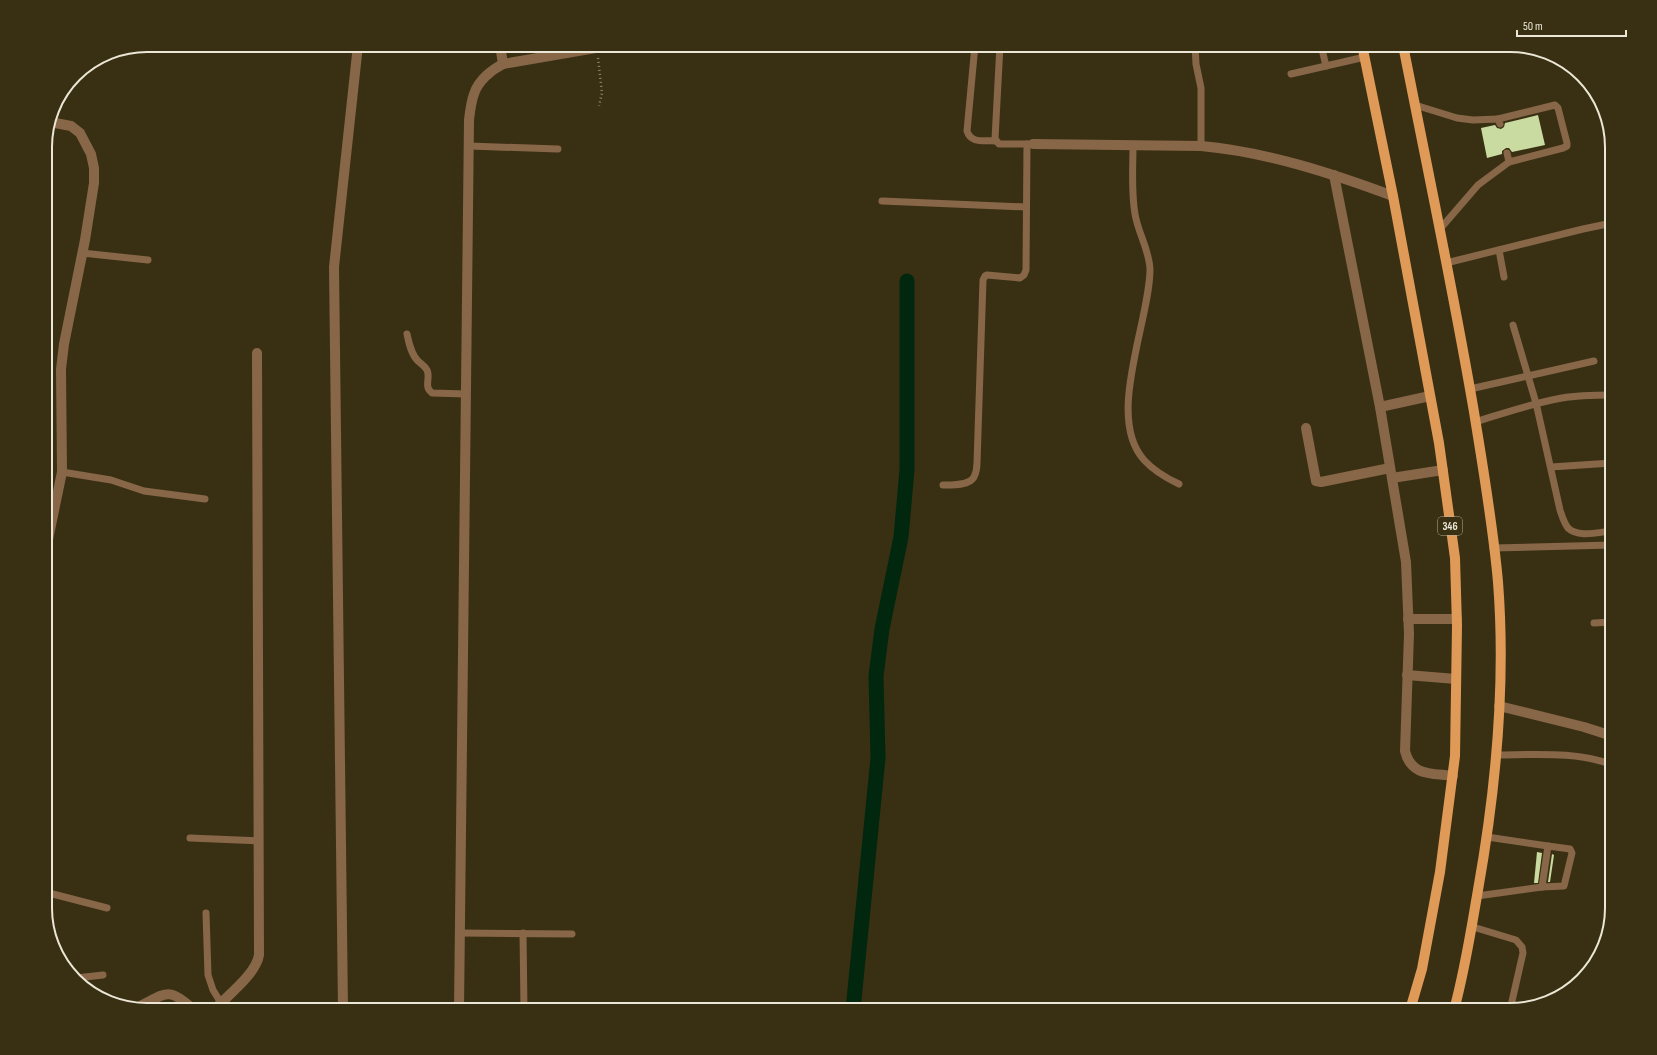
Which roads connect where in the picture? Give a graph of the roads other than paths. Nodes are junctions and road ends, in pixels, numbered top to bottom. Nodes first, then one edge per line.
1 (357, 52) edge
2 (501, 52) edge
3 (573, 52) edge
4 (974, 52) edge
5 (1000, 52) edge
6 (1195, 52) edge
7 (1323, 52) edge
8 (1364, 52) edge
9 (1404, 52) edge
10 (1365, 57) junction
11 (503, 64) junction
12 (1326, 66) junction
13 (1291, 74) dead end
14 (1415, 105) junction
15 (55, 123) edge
16 (996, 141) junction
17 (1030, 144) junction
18 (1133, 145) junction
19 (469, 146) junction
20 (1201, 146) junction
21 (558, 149) dead end
22 (1507, 153) dead end
23 (1509, 162) junction
24 (1334, 175) junction
25 (1393, 196) junction
26 (882, 201) dead end
27 (1026, 207) junction
28 (1605, 225) edge
29 (1440, 229) junction
30 (1499, 250) junction
31 (82, 253) junction
32 (148, 260) dead end
33 (1446, 263) junction
34 (1504, 277) dead end
35 (1513, 325) dead end
36 (407, 334) dead end
37 (257, 353) dead end
38 (1594, 361) dead end
39 (1528, 377) junction
40 (1470, 390) junction
41 (466, 394) junction
42 (1605, 395) edge
43 (1430, 396) junction
44 (1536, 403) junction
45 (1380, 406) junction
46 (1475, 422) junction
47 (1306, 428) dead end
48 (1605, 463) edge
49 (1551, 467) junction
50 (1443, 470) junction
51 (62, 472) junction
52 (1391, 473) junction
53 (1179, 484) dead end
54 (943, 485) dead end
55 (205, 499) dead end
56 (52, 520) edge
57 (1605, 531) edge
58 (1605, 545) edge
59 (1494, 548) junction
60 (1408, 619) junction
61 (1457, 619) junction
62 (1605, 622) edge
63 (1594, 623) dead end
64 (1407, 675) junction
65 (1456, 679) junction
66 (1498, 706) junction
67 (1605, 734) edge
68 (1496, 755) junction
69 (1605, 762) edge
70 (1453, 776) junction
71 (1487, 837) junction
72 (190, 838) dead end
73 (259, 841) junction
74 (1548, 846) junction
75 (1542, 887) junction
76 (52, 894) edge
77 (1477, 896) junction
78 (107, 908) dead end
79 (206, 913) dead end
80 (1473, 927) junction
81 (460, 933) junction
82 (523, 933) junction
83 (572, 934) dead end
84 (103, 975) dead end
85 (82, 977) edge
86 (147, 1003) edge
87 (186, 1003) edge
88 (217, 1003) edge
89 (221, 1003) edge
90 (343, 1003) edge
91 (459, 1003) edge
92 (524, 1003) edge
93 (1412, 1003) edge
94 (1456, 1003) edge
95 (1512, 1003) edge

1 - 90 street
2 - 11 street
3 - 11 street
4 - 16 lane
5 - 16 lane
6 - 20 lane
7 - 12 lane
8 - 10 main road, 346
9 - 14 main road
10 - 12 lane
10 - 25 main road, 346
11 - 19 street
12 - 13 lane
14 - 23 lane
14 - 29 main road
15 - 31 street
16 - 17 lane
17 - 18 street
17 - 27 lane
18 - 20 street
18 - 53 lane
19 - 21 lane
19 - 41 street
20 - 24 street
22 - 23 lane
23 - 29 lane
24 - 25 street
24 - 45 street
25 - 43 main road, 346
26 - 27 lane
27 - 54 lane
28 - 30 lane
29 - 33 main road
30 - 33 lane
30 - 34 lane
31 - 32 lane
31 - 51 street
33 - 40 main road
35 - 39 lane
36 - 41 lane
37 - 73 street
38 - 39 lane
39 - 40 lane
39 - 44 lane
40 - 46 main road
41 - 81 street
42 - 44 lane
43 - 45 street
43 - 50 main road, 346
44 - 46 lane
44 - 49 lane
45 - 52 street
46 - 59 main road
47 - 52 street
48 - 49 lane
49 - 57 lane
50 - 52 street
50 - 61 main road, 346
51 - 55 lane
51 - 56 street
52 - 60 street
58 - 59 lane
59 - 66 main road
60 - 61 street
60 - 64 street
61 - 65 main road, 346
62 - 63 lane
64 - 65 street
64 - 70 street
65 - 70 main road, 346
66 - 67 street
66 - 68 main road
68 - 69 lane
68 - 71 main road
70 - 93 main road, 346
71 - 74 lane
71 - 77 main road
72 - 73 lane
73 - 89 street
74 - 75 lane
74 - 75 lane
75 - 77 lane
76 - 78 lane
77 - 80 main road
79 - 88 lane
80 - 94 main road
80 - 95 lane
81 - 82 lane
81 - 91 street
82 - 83 lane
82 - 92 lane
84 - 85 lane
86 - 87 street

